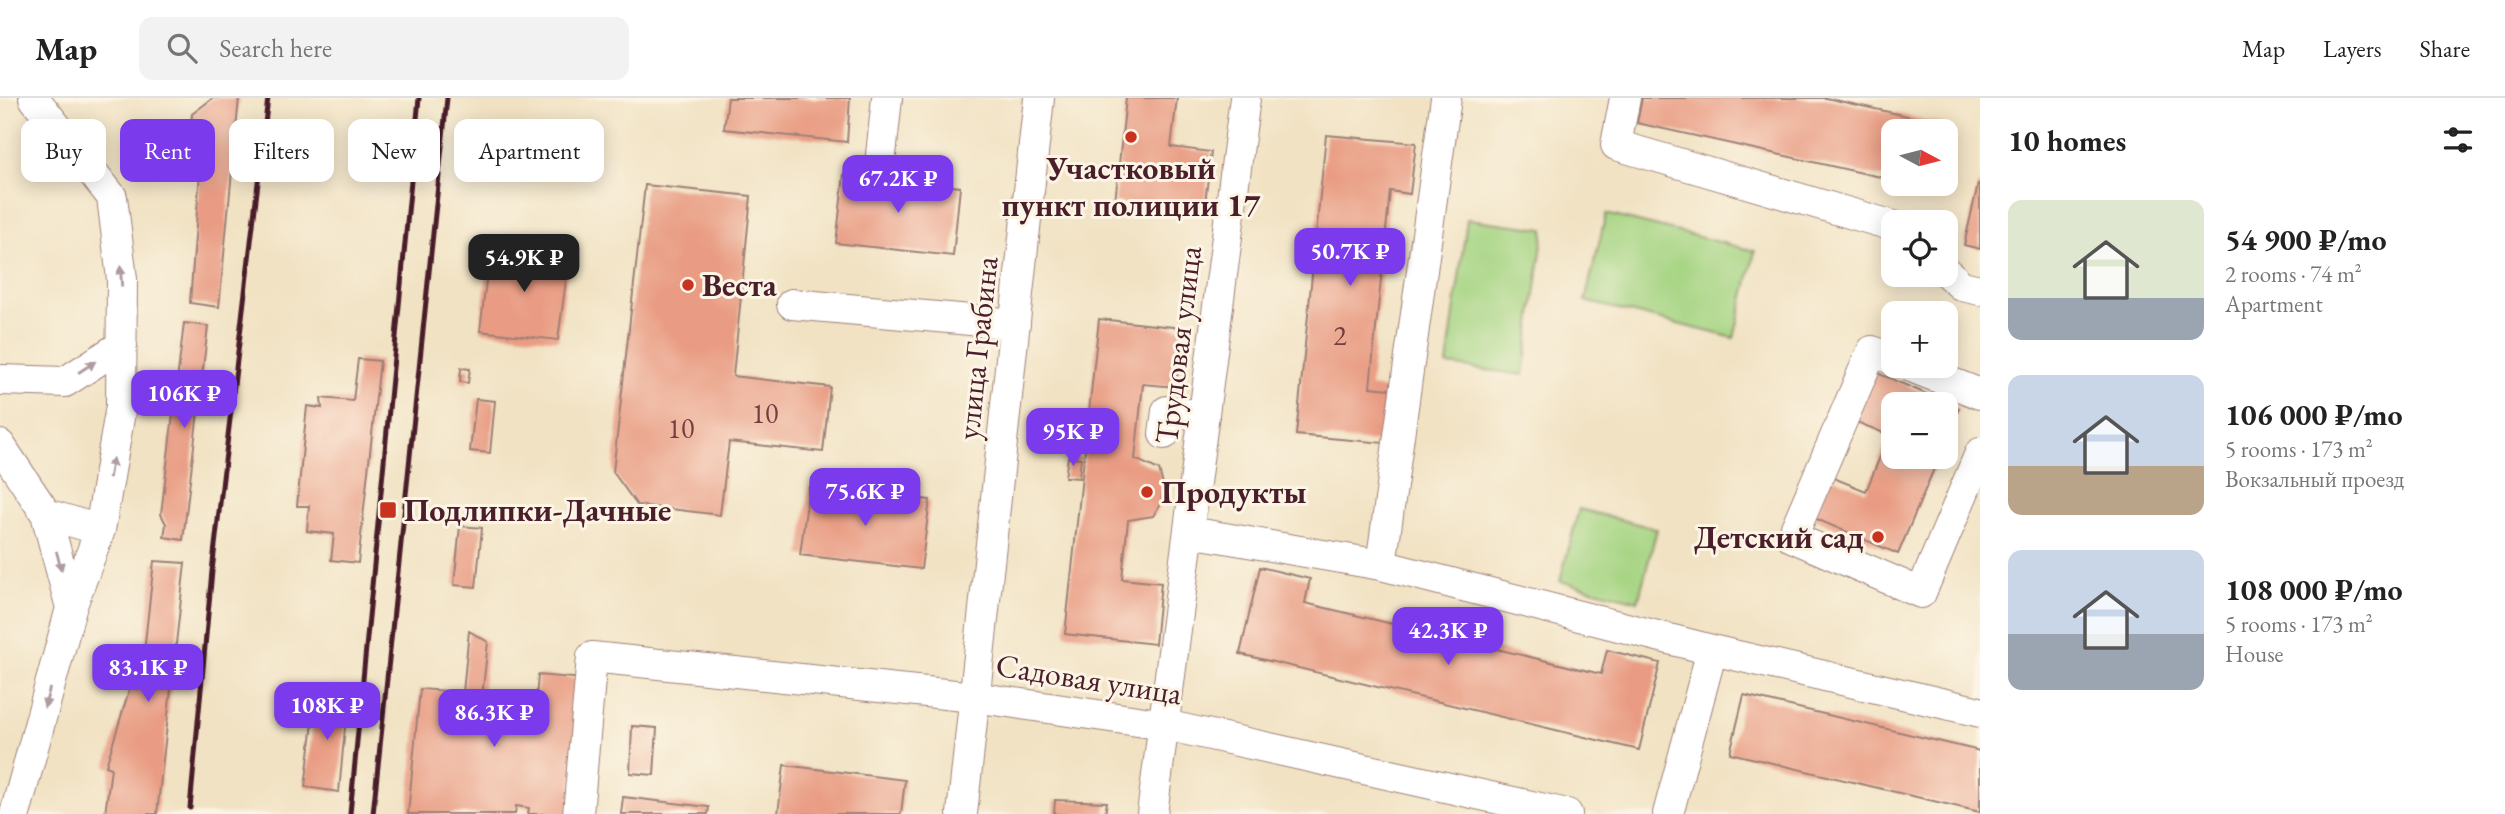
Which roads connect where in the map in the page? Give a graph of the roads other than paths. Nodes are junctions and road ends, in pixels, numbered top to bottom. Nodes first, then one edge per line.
1 (887, 98) edge
2 (1039, 98) edge
3 (1245, 98) edge
4 (1446, 98) edge
5 (1625, 98) edge
6 (39, 104) edge
7 (880, 174) dead end
8 (1881, 222) edge
9 (1958, 282) edge
10 (1980, 290) edge
11 (792, 304) dead end
12 (1015, 324) junction
13 (122, 345) junction
14 (1881, 354) edge
15 (1939, 378) edge
16 (0, 380) edge
17 (1980, 394) edge
18 (1204, 416) junction
19 (1164, 434) dead end
20 (0, 445) edge
21 (1980, 453) edge
22 (1972, 494) edge
23 (46, 514) junction
24 (100, 530) junction
25 (1190, 532) junction
26 (1381, 565) junction
27 (71, 608) junction
28 (1712, 649) junction
29 (974, 697) junction
30 (1980, 712) edge
31 (1165, 725) junction
32 (15, 814) edge
33 (578, 814) edge
34 (962, 814) edge
35 (1152, 814) edge
36 (1567, 814) edge
37 (1668, 814) edge

1 - 7 street
2 - 12 street, улица Грабина
3 - 18 street, Трудовая улица
4 - 26 street
5 - 8 street
13 -> 6 street
9 - 10 street
11 - 12 street
12 - 29 street, улица Грабина
16 -> 13 street
24 -> 13 street
14 - 22 street
15 - 17 street
18 - 19 street
18 - 25 street, Трудовая улица
20 - 23 street
21 - 22 street
23 - 24 street
23 -> 27 street
24 - 27 street
25 - 26 street
25 - 31 street, Трудовая улица
26 - 28 street
27 -> 32 street
28 - 30 street
28 - 37 street
29 - 31 street, Садовая улица
29 - 33 street, Садовая улица
29 - 34 street, улица Грабина
31 - 35 street, Трудовая улица
31 - 36 street, Садовая улица

